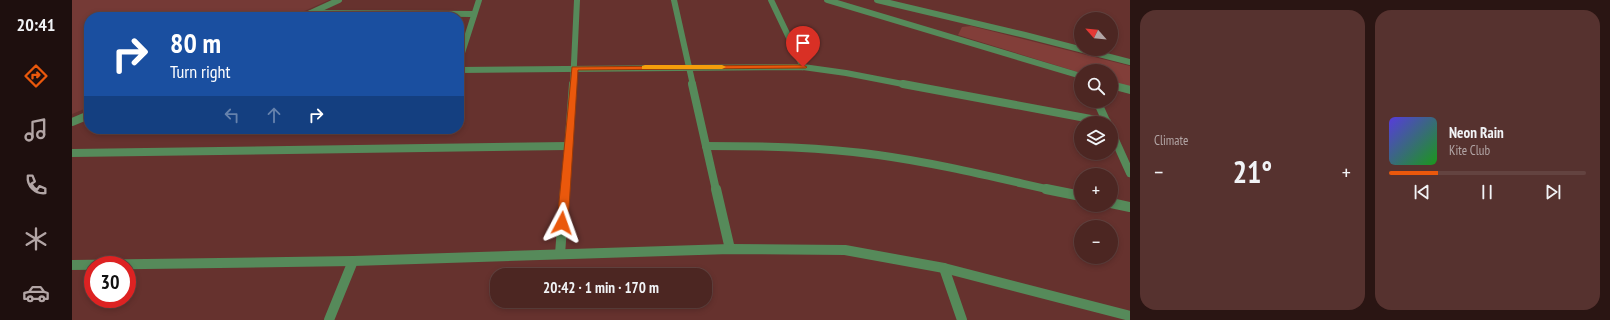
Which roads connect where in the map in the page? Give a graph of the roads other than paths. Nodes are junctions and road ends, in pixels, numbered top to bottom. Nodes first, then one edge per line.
1 (340, 0) edge
2 (479, 0) edge
3 (577, 0) edge
4 (674, 0) edge
5 (771, 0) edge
6 (827, 0) edge
7 (877, 0) edge
8 (888, 1) edge
9 (313, 12) edge
10 (464, 14) edge
11 (474, 14) junction
12 (464, 46) edge
13 (1130, 62) edge
14 (688, 67) junction
15 (803, 67) junction
16 (574, 68) junction
17 (464, 70) edge
18 (1074, 74) edge
19 (1118, 87) edge
20 (1130, 90) edge
21 (1075, 116) edge
22 (84, 117) edge
23 (72, 122) edge
24 (568, 146) junction
25 (706, 146) junction
26 (1118, 146) edge
27 (72, 153) edge
28 (1130, 173) edge
29 (1074, 195) edge
30 (1118, 204) edge
31 (1130, 207) edge
32 (730, 249) junction
33 (560, 254) junction
34 (353, 261) junction
35 (72, 265) edge
36 (944, 268) junction
37 (1130, 316) edge
38 (329, 320) edge
39 (962, 320) edge

1 - 9 street
2 - 11 street
3 - 16 street
4 - 14 street
5 - 15 street
6 - 18 street
7 - 8 street
8 - 13 street
10 - 11 street
11 - 12 street
14 - 15 street
14 - 16 street
14 - 25 street
15 - 21 street
16 - 17 street
16 - 24 street
19 - 20 street
22 - 23 street
24 - 27 street
24 - 33 street
25 - 29 street
25 - 32 street
26 - 28 street
30 - 31 street
32 - 33 street
32 - 36 street
33 - 34 street
34 - 35 street
34 - 38 street
36 - 37 street
36 - 39 street

